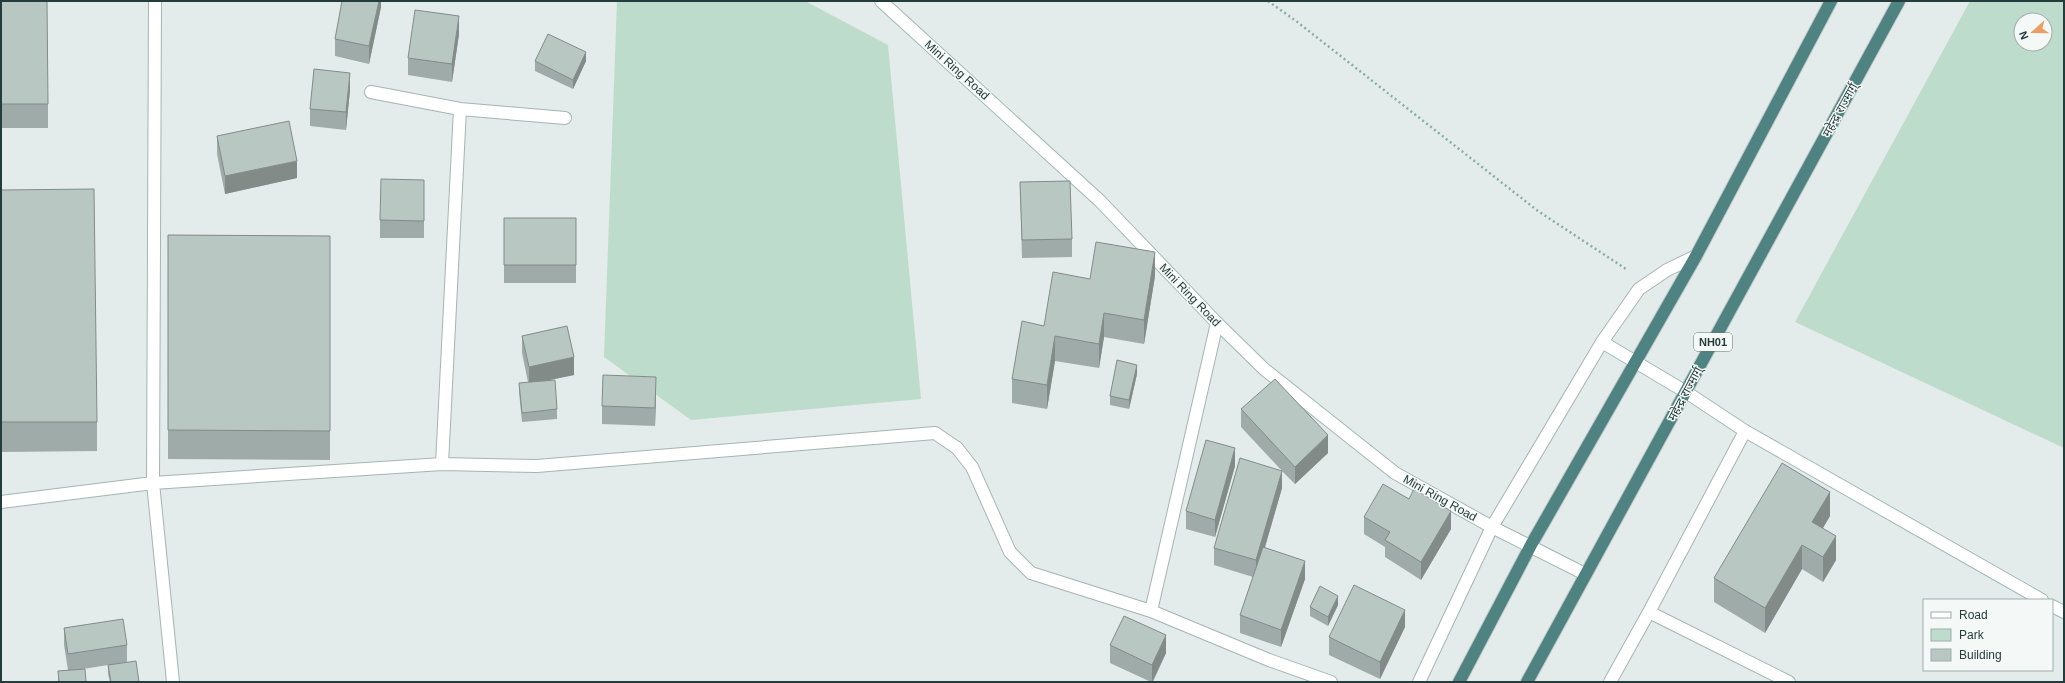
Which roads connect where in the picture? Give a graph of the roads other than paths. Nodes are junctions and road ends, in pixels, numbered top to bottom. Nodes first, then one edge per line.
1 (155, 1) edge
2 (881, 1) edge
3 (1831, 1) edge
4 (1899, 1) edge
5 (372, 92) dead end
6 (460, 109) junction
7 (565, 118) dead end
8 (1696, 256) junction
9 (1217, 323) junction
10 (1602, 342) junction
11 (1637, 362) junction
12 (1686, 392) junction
13 (1745, 431) junction
14 (442, 464) junction
15 (153, 483) junction
16 (1, 502) edge
17 (1492, 527) junction
18 (1531, 545) junction
19 (1585, 574) junction
20 (2040, 599) edge
21 (2053, 606) edge
22 (1151, 611) junction
23 (1649, 612) junction
24 (2064, 612) edge
25 (173, 682) edge
26 (1331, 682) edge
27 (1419, 682) edge
28 (1459, 682) edge
29 (1527, 682) edge
30 (1610, 682) edge
31 (1789, 682) edge

1 - 15 street
2 - 9 street, Mini Ring Road
3 - 8 highway
4 - 12 highway, महेन्द्र राज्मार्ग् / NH01
5 - 6 street
6 - 7 street
6 - 14 street
8 - 10 street
8 - 11 highway
9 - 17 street, Mini Ring Road
9 - 22 street
10 - 11 street
10 - 17 street
11 - 12 street
11 - 18 highway
12 - 13 street
12 - 19 highway, महेन्द्र राज्मार्ग् / NH01
13 - 20 street
13 - 23 street
14 - 15 street
14 - 22 street
15 - 16 street
15 - 25 street
17 - 18 street, Mini Ring Road
17 - 27 street
18 - 19 street, Mini Ring Road
18 - 28 highway
19 - 29 highway, महेन्द्र राज्मार्ग् / NH01
21 - 24 street
22 - 26 street
23 - 30 street
23 - 31 street

